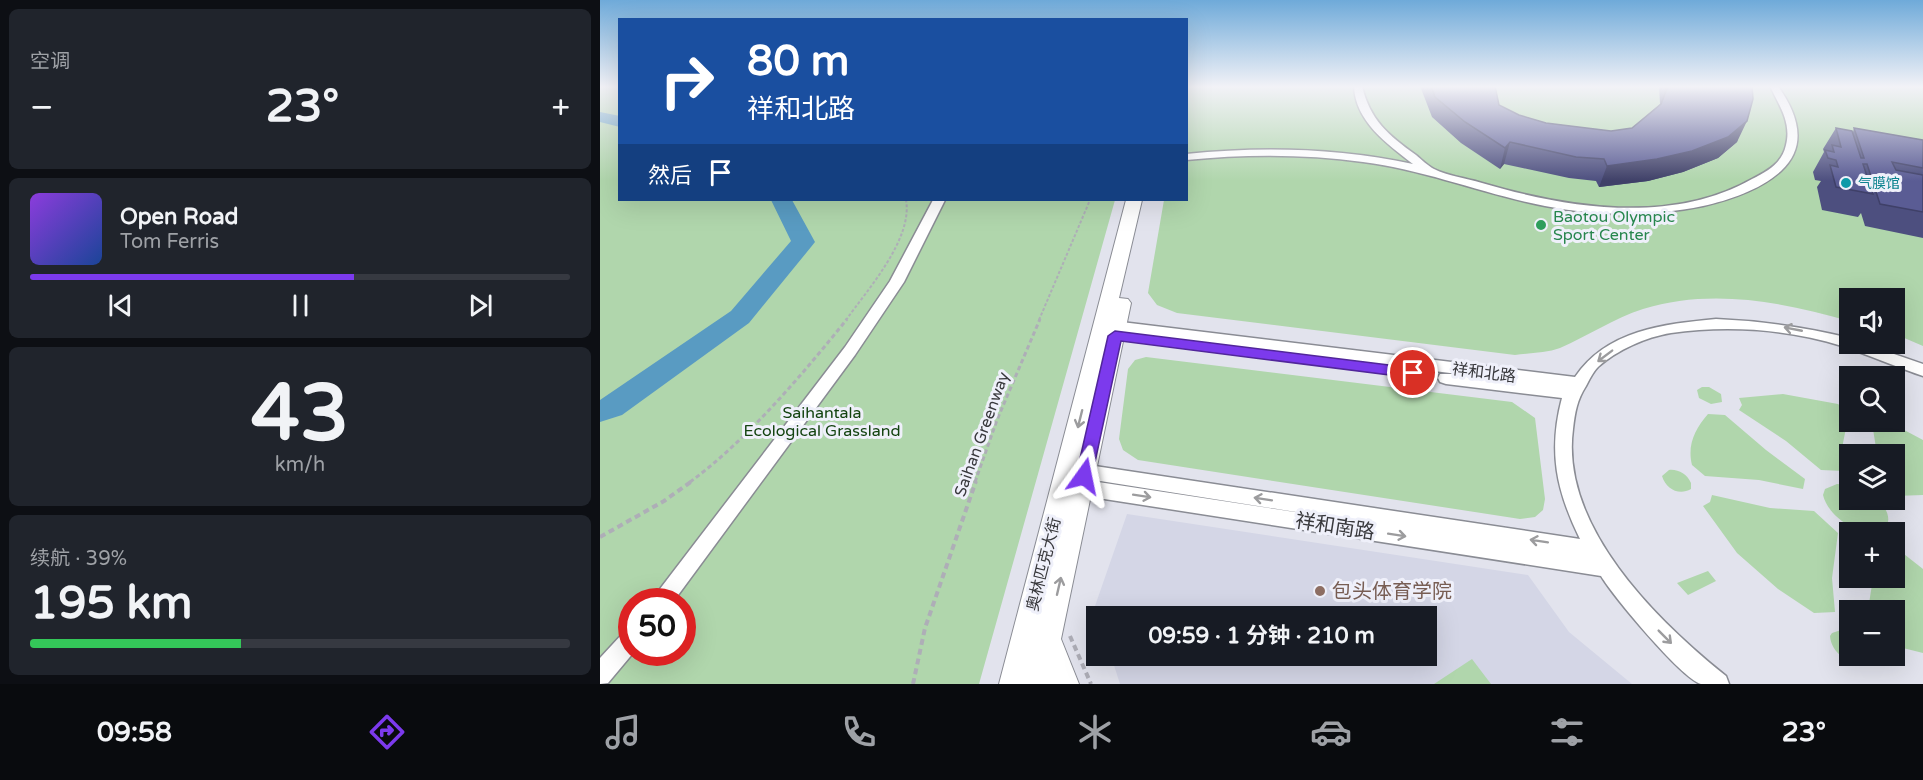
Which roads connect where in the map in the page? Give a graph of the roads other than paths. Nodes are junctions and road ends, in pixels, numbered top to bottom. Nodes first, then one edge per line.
1 (1371, 118) edge
2 (1789, 118) edge
3 (1188, 157) edge
4 (1430, 171) junction
5 (938, 201) edge
6 (1134, 201) edge
7 (1145, 201) edge
8 (1109, 331) junction
9 (1839, 340) edge
10 (1880, 354) edge
11 (1923, 370) edge
12 (1576, 388) junction
13 (1074, 478) junction
14 (1597, 550) junction
15 (1608, 568) junction
16 (671, 588) edge
17 (1046, 641) junction
18 (618, 655) edge
19 (600, 675) edge
20 (1014, 684) edge
21 (1036, 684) edge
22 (1064, 684) edge
23 (1718, 684) edge

1 - 4 street
2 - 4 street
3 - 4 street
5 - 16 street
6 - 8 main road, 奥林匹克大街
7 - 8 main road, 奥林匹克大街
8 - 12 street, 祥和北路
8 - 13 main road, 奥林匹克大街
9 -> 12 street
10 - 11 street
12 - 14 street
14 -> 13 street, 祥和南路
13 -> 15 street, 祥和南路
17 -> 13 main road, 奥林匹克大街
13 - 17 main road, 奥林匹克大街
14 - 15 street
15 -> 23 street
17 - 20 main road, 奥林匹克大街
17 - 21 main road
17 - 22 main road
18 - 19 street

